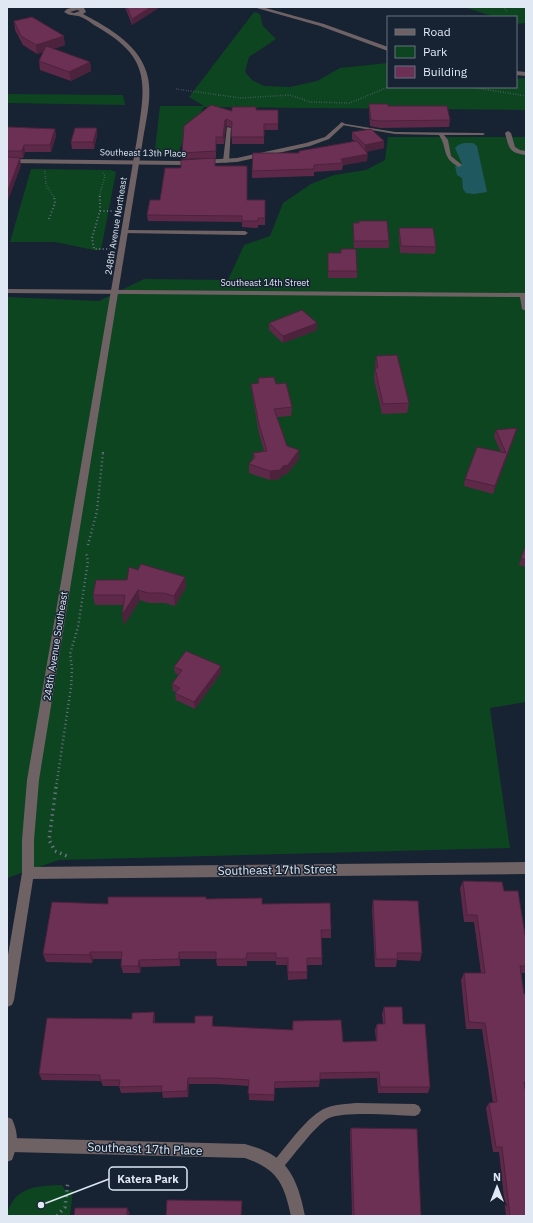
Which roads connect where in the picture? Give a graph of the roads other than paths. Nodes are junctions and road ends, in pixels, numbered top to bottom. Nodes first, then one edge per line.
1 (60, 7) edge
2 (256, 7) edge
3 (82, 10) edge
4 (387, 49) edge
5 (342, 124) joint
6 (229, 128) edge
7 (508, 133) dead end
8 (441, 134) junction
9 (483, 134) dead end
10 (526, 153) edge
11 (7, 161) edge
12 (226, 161) junction
13 (135, 162) junction
14 (459, 165) dead end
15 (124, 232) junction
16 (245, 233) dead end
17 (7, 291) edge
18 (114, 292) junction
19 (524, 295) edge
20 (526, 308) edge
21 (526, 868) edge
22 (28, 873) junction
23 (7, 1000) edge
24 (415, 1110) dead end
25 (7, 1124) edge
26 (9, 1150) edge
27 (277, 1166) junction
28 (298, 1216) edge

1 - 3 street
2 - 4 street
3 - 13 street, 248th Avenue Northeast
5 - 8 lane
5 - 12 street, Southeast 13th Place
6 - 12 lane
7 - 10 street
8 - 9 lane
8 - 14 lane
11 - 13 street, Southeast 13th Place
12 - 13 street, Southeast 13th Place
13 - 15 street, 248th Avenue Northeast
15 - 16 street
15 - 18 street, 248th Avenue Northeast
17 - 18 street, Southeast 14th Street
18 - 19 street, Southeast 14th Street
18 - 22 street, 248th Avenue Southeast
19 - 20 street, Southeast 14th Street
21 - 22 street, Southeast 17th Street
22 - 23 street, 248th Avenue Southeast
24 - 27 lane
25 - 26 street
26 - 27 street, Southeast 17th Place
27 - 28 street

